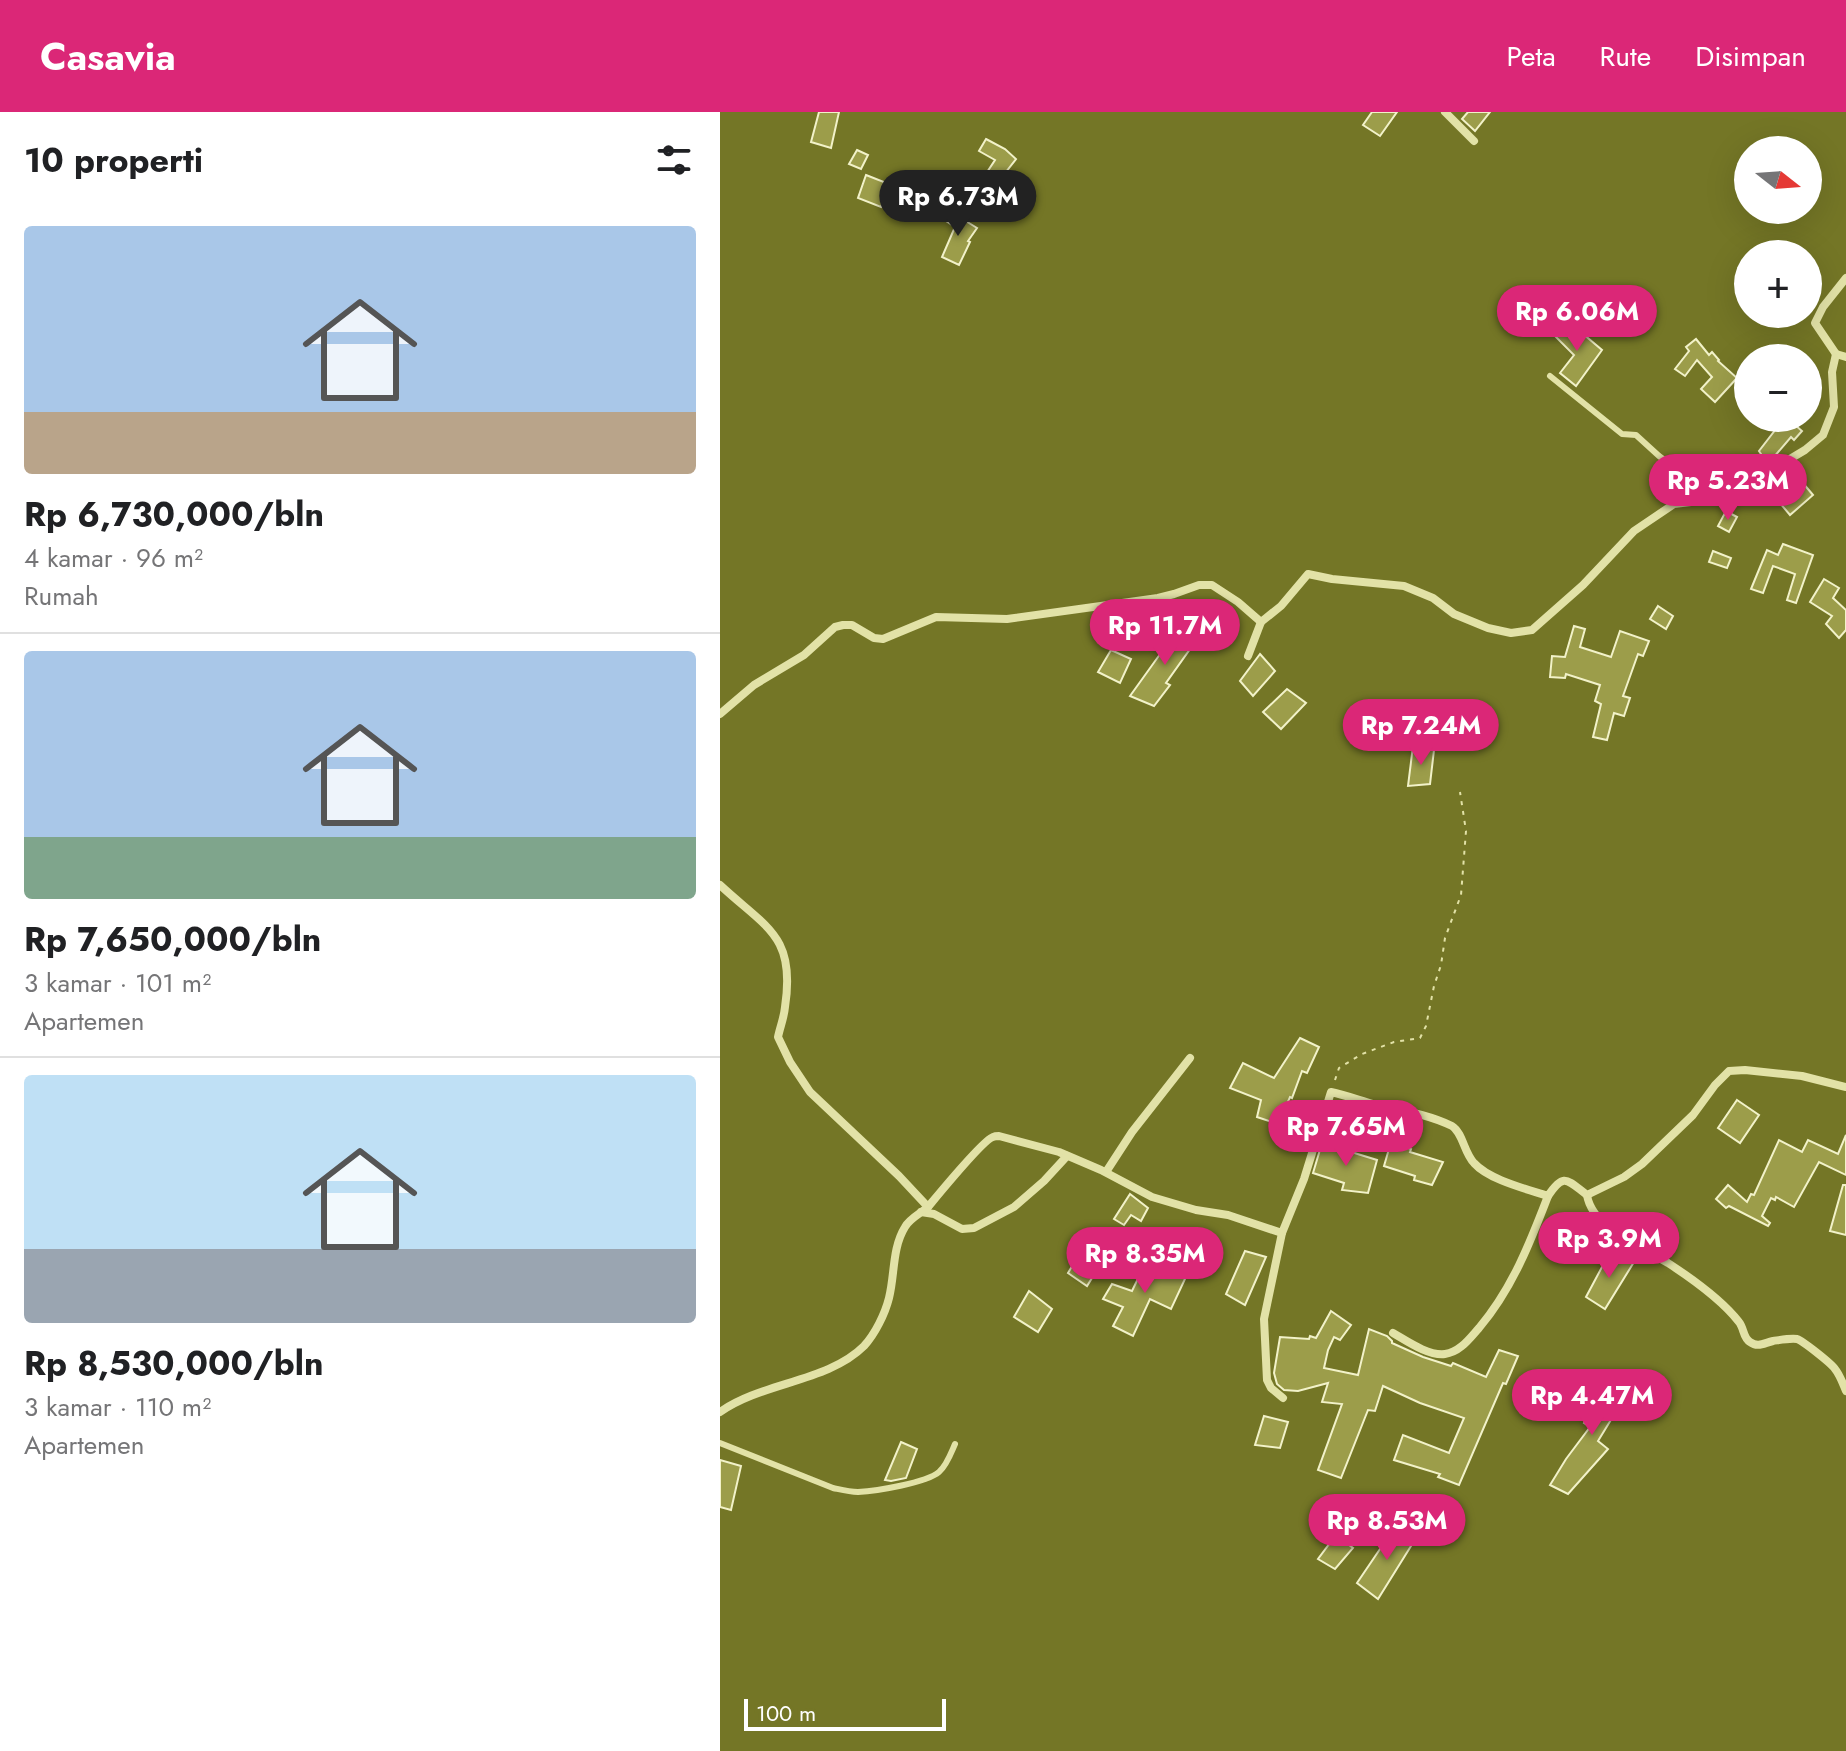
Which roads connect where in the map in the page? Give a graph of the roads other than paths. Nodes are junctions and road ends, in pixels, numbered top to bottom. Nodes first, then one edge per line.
1 (1445, 112) edge
2 (1474, 141) dead end
3 (1846, 278) edge
4 (1836, 354) junction
5 (1846, 357) edge
6 (1550, 376) dead end
7 (1725, 498) junction
8 (1261, 622) junction
9 (1248, 656) dead end
10 (720, 714) edge
11 (720, 885) edge
12 (1190, 1058) dead end
13 (1846, 1087) edge
14 (1067, 1156) junction
15 (1106, 1172) junction
16 (1587, 1195) junction
17 (1548, 1196) junction
18 (925, 1210) junction
19 (1282, 1233) junction
20 (1393, 1333) dead end
21 (1846, 1391) edge
22 (1283, 1398) dead end
23 (720, 1412) edge
24 (720, 1443) edge
25 (955, 1444) dead end

1 - 2 street
3 - 4 street
4 - 5 street
4 - 7 street
6 - 7 lane
7 - 8 street
8 - 9 street
8 - 10 street
11 - 18 street
12 - 15 street
13 - 16 street
14 - 15 street
14 - 18 street
14 - 18 street
15 - 19 street
16 - 17 street
16 - 21 street
17 - 19 street
17 - 20 street
18 - 23 street
19 - 22 street
24 - 25 lane

